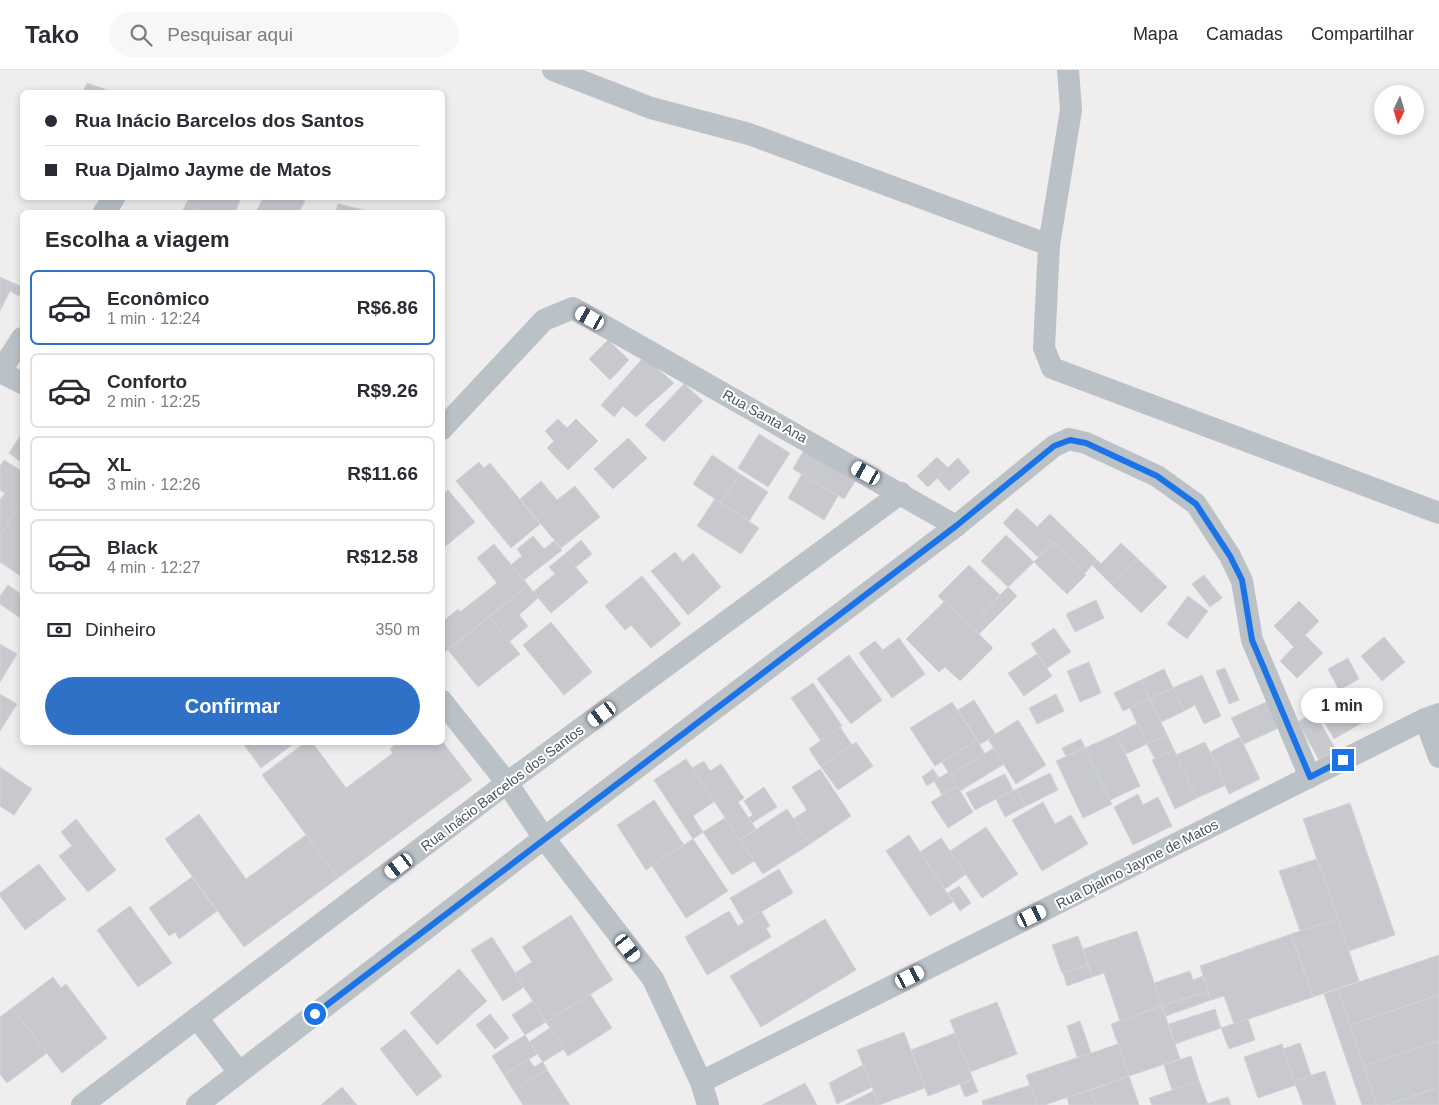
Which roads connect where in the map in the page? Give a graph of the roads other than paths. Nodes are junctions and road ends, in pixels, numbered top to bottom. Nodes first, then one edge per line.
1 (553, 70) edge
2 (1068, 70) edge
3 (1049, 245) junction
4 (20, 341) edge
5 (0, 372) edge
6 (20, 382) edge
7 (445, 426) edge
8 (901, 493) junction
9 (1439, 513) edge
10 (956, 526) junction
11 (445, 705) edge
12 (1432, 716) edge
13 (1439, 757) edge
14 (1310, 777) junction
15 (507, 783) junction
16 (544, 838) junction
17 (197, 1018) junction
18 (239, 1072) junction
19 (700, 1082) junction
20 (82, 1105) edge
21 (197, 1105) edge
22 (708, 1105) edge

1 - 3 street
2 - 3 street
3 - 9 street
4 - 5 street
5 - 6 street
7 - 8 street, Rua Santa Ana
8 - 10 street, Rua Santa Ana
8 - 15 street, Rua Inácio Barcelos dos Santos
10 - 14 street
10 - 16 street
11 - 15 street
12 - 13 street
12 - 14 street, Rua Djalmo Jayme de Matos
14 - 19 street, Rua Djalmo Jayme de Matos
15 - 16 street
15 - 17 street, Rua Inácio Barcelos dos Santos
16 - 18 street
16 - 19 street
17 - 18 street
17 - 20 street, Rua Inácio Barcelos dos Santos
18 - 21 street
19 - 22 street

